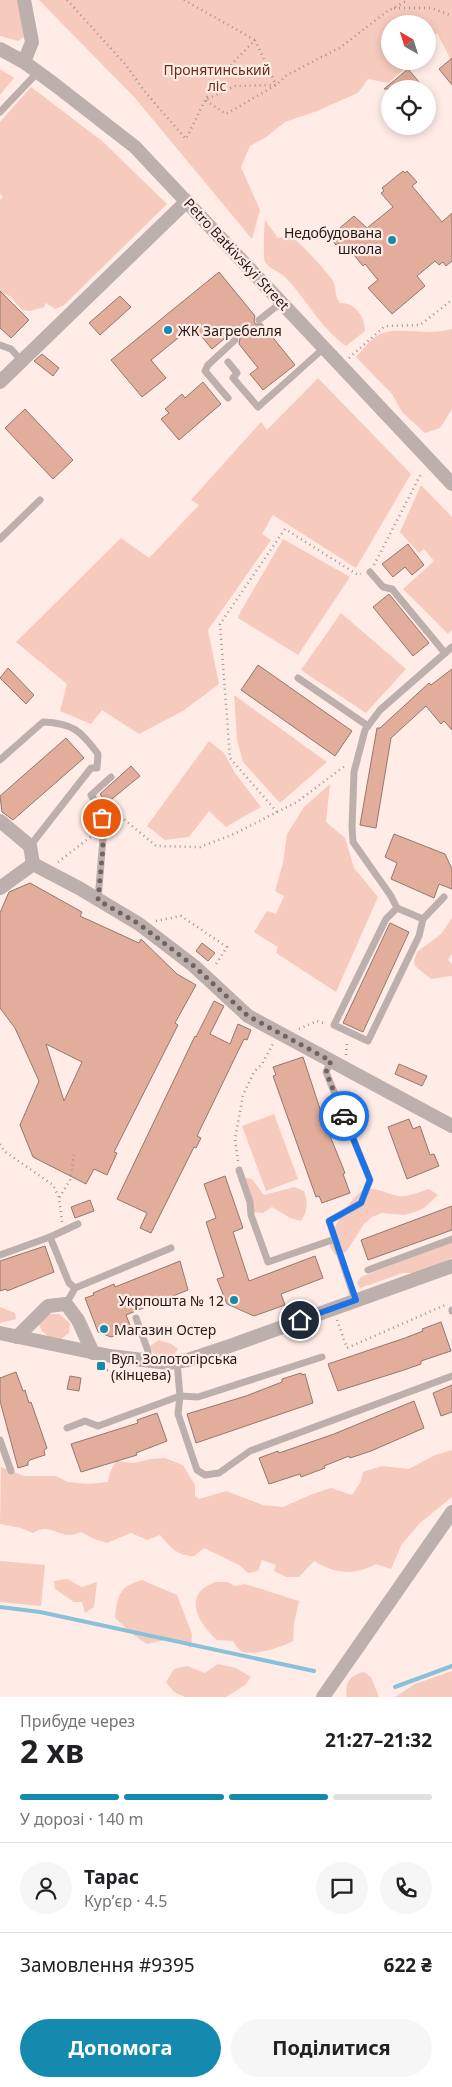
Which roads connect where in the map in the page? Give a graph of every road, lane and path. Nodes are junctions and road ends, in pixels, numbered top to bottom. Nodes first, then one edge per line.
1 (24, 0) edge
2 (67, 0) edge
3 (184, 0) edge
4 (408, 0) edge
5 (393, 8) junction
6 (452, 16) edge
7 (255, 40) junction
8 (0, 49) edge
9 (24, 62) junction
10 (38, 72) junction
11 (276, 85) junction
12 (205, 100) junction
13 (0, 112) edge
14 (187, 201) junction
15 (452, 300) edge
16 (282, 302) junction
17 (259, 320) dead end
18 (235, 340) dead end
19 (0, 345) edge
20 (324, 348) junction
21 (22, 361) junction
22 (228, 362) dead end
23 (340, 365) junction
24 (0, 382) edge
25 (228, 398) dead end
26 (429, 460) junction
27 (452, 484) edge
28 (40, 500) dead end
29 (0, 539) edge
30 (370, 572) junction
31 (452, 647) edge
32 (445, 653) junction
33 (298, 678) dead end
34 (368, 726) junction
35 (359, 755) junction
36 (0, 760) edge
37 (111, 777) dead end
38 (277, 812) junction
39 (102, 818) junction
40 (0, 821) edge
41 (104, 826) junction
42 (30, 846) junction
43 (33, 864) junction
44 (50, 873) junction
45 (0, 888) edge
46 (444, 897) dead end
47 (98, 900) junction
48 (397, 908) junction
49 (423, 919) junction
50 (147, 930) junction
51 (207, 979) junction
52 (334, 1026) junction
53 (347, 1031) junction
54 (285, 1036) junction
55 (331, 1061) junction
56 (346, 1069) junction
57 (452, 1126) edge
58 (0, 1144) edge
59 (4, 1150) junction
60 (0, 1151) edge
61 (74, 1155) dead end
62 (239, 1170) joint
63 (59, 1198) junction
64 (78, 1224) dead end
65 (64, 1231) junction
66 (50, 1237) junction
67 (335, 1239) junction
68 (452, 1239) edge
69 (171, 1248) dead end
70 (0, 1255) edge
71 (452, 1266) edge
72 (368, 1270) dead end
73 (75, 1288) junction
74 (356, 1300) junction
75 (452, 1302) edge
76 (66, 1304) junction
77 (136, 1318) dead end
78 (338, 1320) dead end
79 (0, 1333) edge
80 (17, 1337) junction
81 (93, 1353) junction
82 (322, 1357) dead end
83 (148, 1361) junction
84 (176, 1362) junction
85 (105, 1368) dead end
86 (452, 1376) edge
87 (178, 1377) junction
88 (180, 1396) junction
89 (67, 1428) dead end
90 (0, 1440) edge
91 (11, 1471) dead end
92 (452, 1512) edge
93 (323, 1697) edge

1 - 9 street
2 - 12 path
3 - 7 path
4 - 5 path
5 - 6 path
5 - 11 path
7 - 11 path
7 - 12 path
8 - 9 street, Petro Batkivskyi Street
9 - 10 street, Petro Batkivskyi Street
10 - 13 lane
10 - 14 street, Petro Batkivskyi Street
11 - 12 path
11 - 12 path
14 - 16 street, Petro Batkivskyi Street
14 - 21 street
15 - 23 path
16 - 17 lane
16 - 20 street, Petro Batkivskyi Street
18 - 25 lane
19 - 21 lane
20 - 22 lane
20 - 23 street, Petro Batkivskyi Street
21 - 24 street
23 - 26 street, Petro Batkivskyi Street
26 - 27 street, Petro Batkivskyi Street
26 - 30 path
28 - 29 lane
30 - 32 lane
30 - 38 path
31 - 32 lane
32 - 34 lane
33 - 34 lane
34 - 35 lane
35 - 38 path
35 - 48 lane
36 - 42 lane
37 - 39 lane
38 - 39 path
39 - 41 lane
40 - 42 street
41 - 44 path
41 - 47 lane
42 - 43 street
43 - 44 street
43 - 45 street
44 - 47 street
46 - 49 lane
47 - 50 street
48 - 49 lane
48 - 52 lane
49 - 53 lane
50 - 51 street
50 - 51 path
51 - 54 street
52 - 53 lane
52 - 54 path
53 - 56 path
54 - 55 street
54 - 62 path
55 - 56 street
55 - 67 lane
56 - 57 street
58 - 59 path
59 - 60 path
59 - 63 path
61 - 63 path
62 - 67 lane
63 - 65 path
64 - 65 lane
65 - 66 lane
66 - 70 lane
66 - 73 lane
67 - 74 lane
68 - 72 lane
69 - 73 lane
71 - 74 street
73 - 76 lane
74 - 84 street
75 - 78 path
76 - 80 street
76 - 81 street
77 - 83 lane
79 - 80 street
80 - 81 street
81 - 83 street
82 - 88 lane
83 - 84 street
84 - 87 lane
85 - 87 path
86 - 88 lane
87 - 88 lane
88 - 89 lane
90 - 91 lane
92 - 93 street

